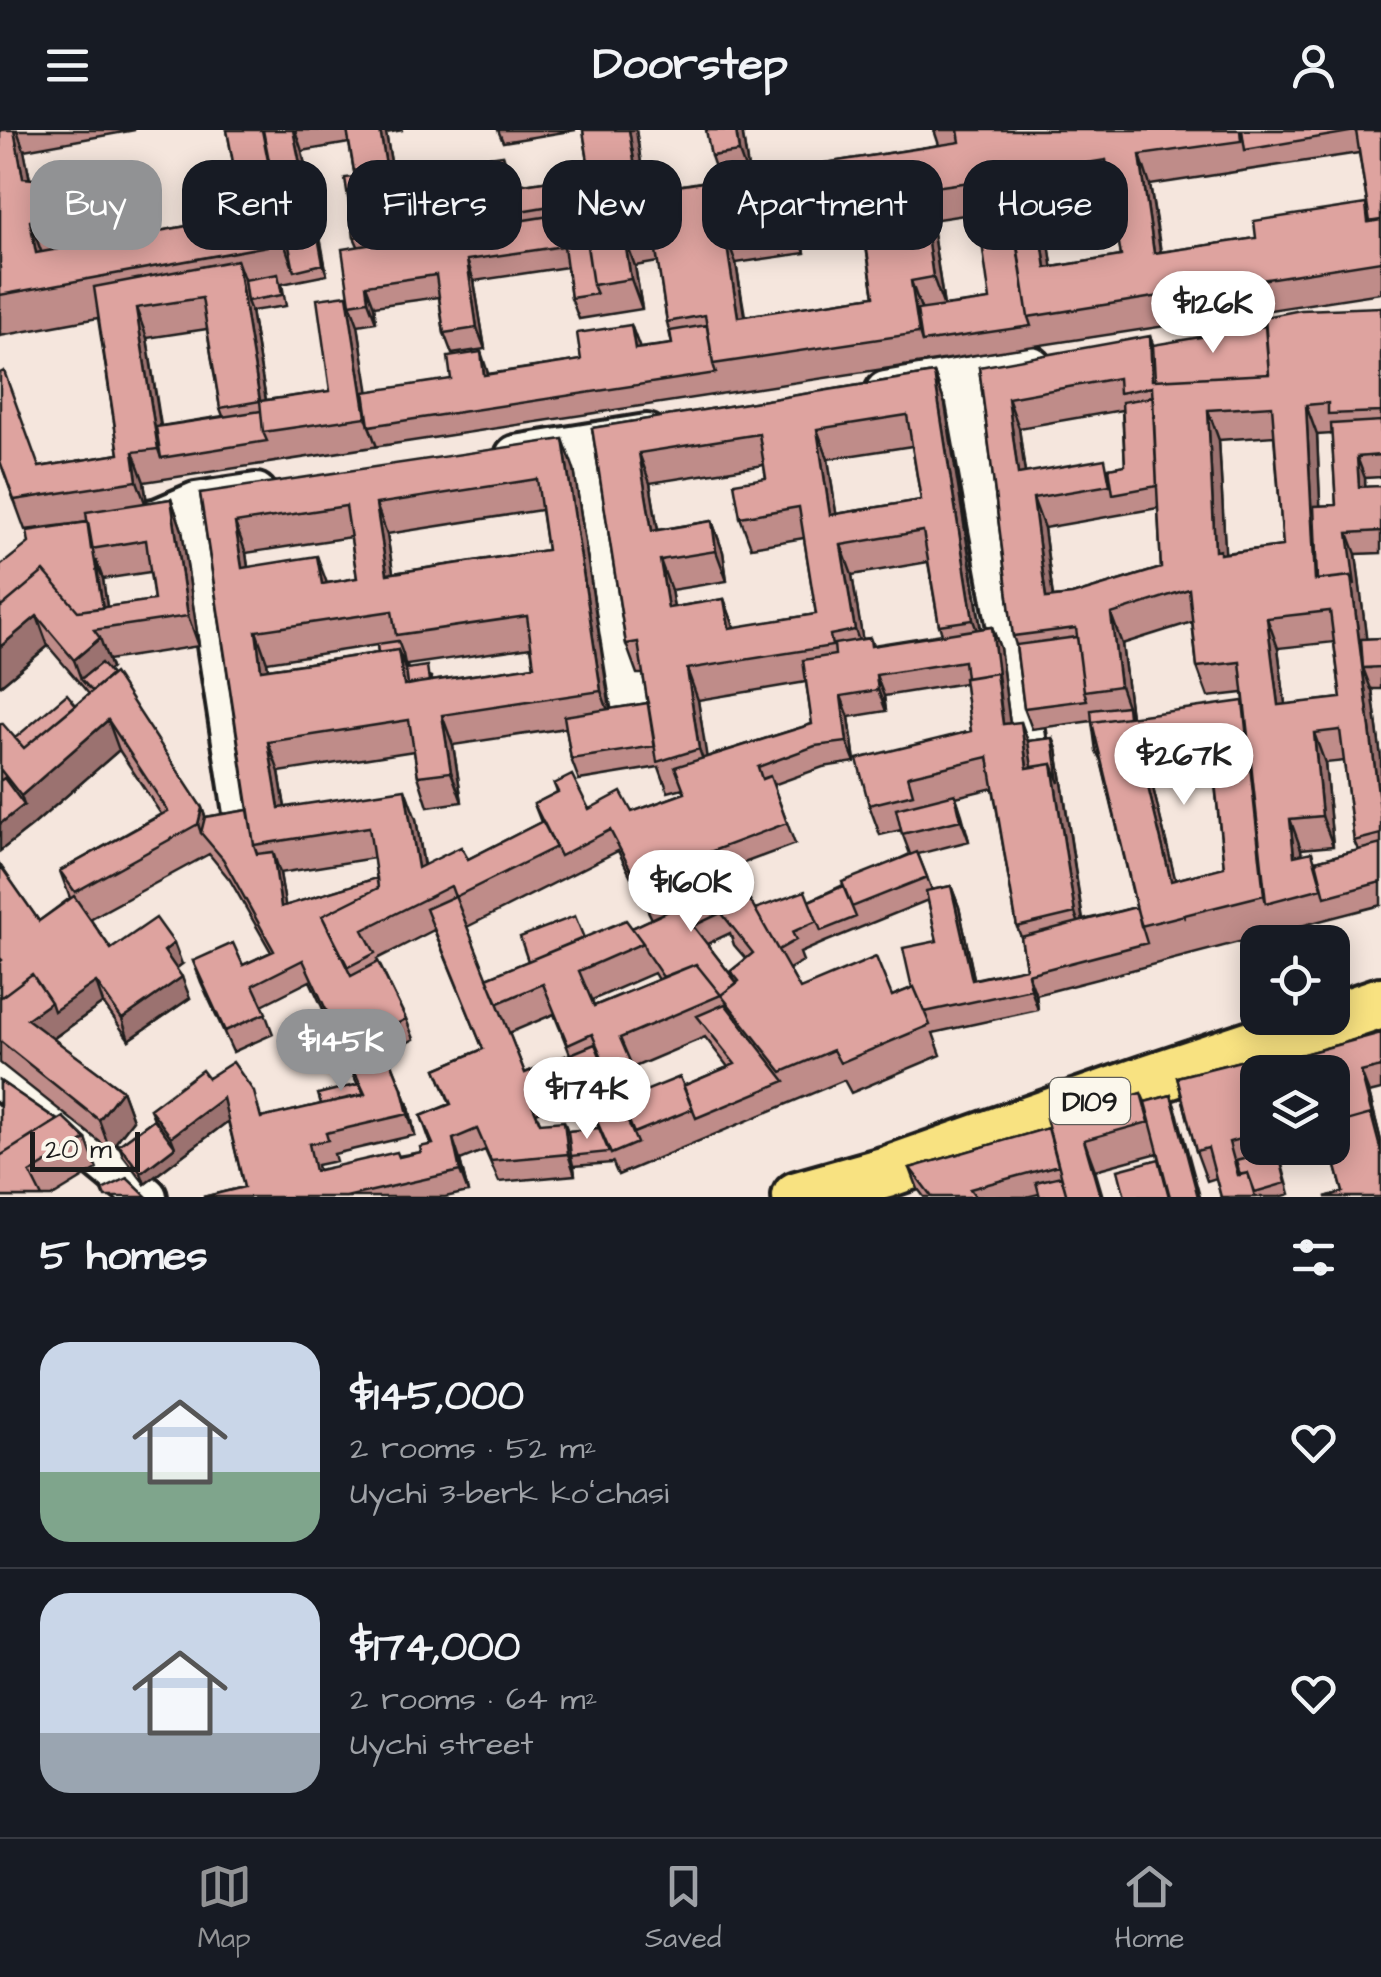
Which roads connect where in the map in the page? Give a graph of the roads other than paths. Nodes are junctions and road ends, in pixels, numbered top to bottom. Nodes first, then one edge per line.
1 (1076, 360) edge
2 (964, 378) junction
3 (846, 400) edge
4 (689, 427) edge
5 (591, 444) junction
6 (472, 462) edge
7 (294, 488) edge
8 (196, 503) junction
9 (88, 532) edge
10 (636, 723) edge
11 (1026, 745) edge
12 (246, 825) edge
13 (1381, 1003) edge
14 (0, 1077) edge
15 (898, 1185) edge
16 (146, 1197) edge
17 (798, 1197) edge

1 - 2 street
2 - 3 street
2 - 11 street
4 - 5 street
5 - 6 street
5 - 10 street
7 - 8 street
8 - 9 street
8 - 12 street
13 - 15 main road, D109
14 - 16 street
15 - 17 main road, D109

